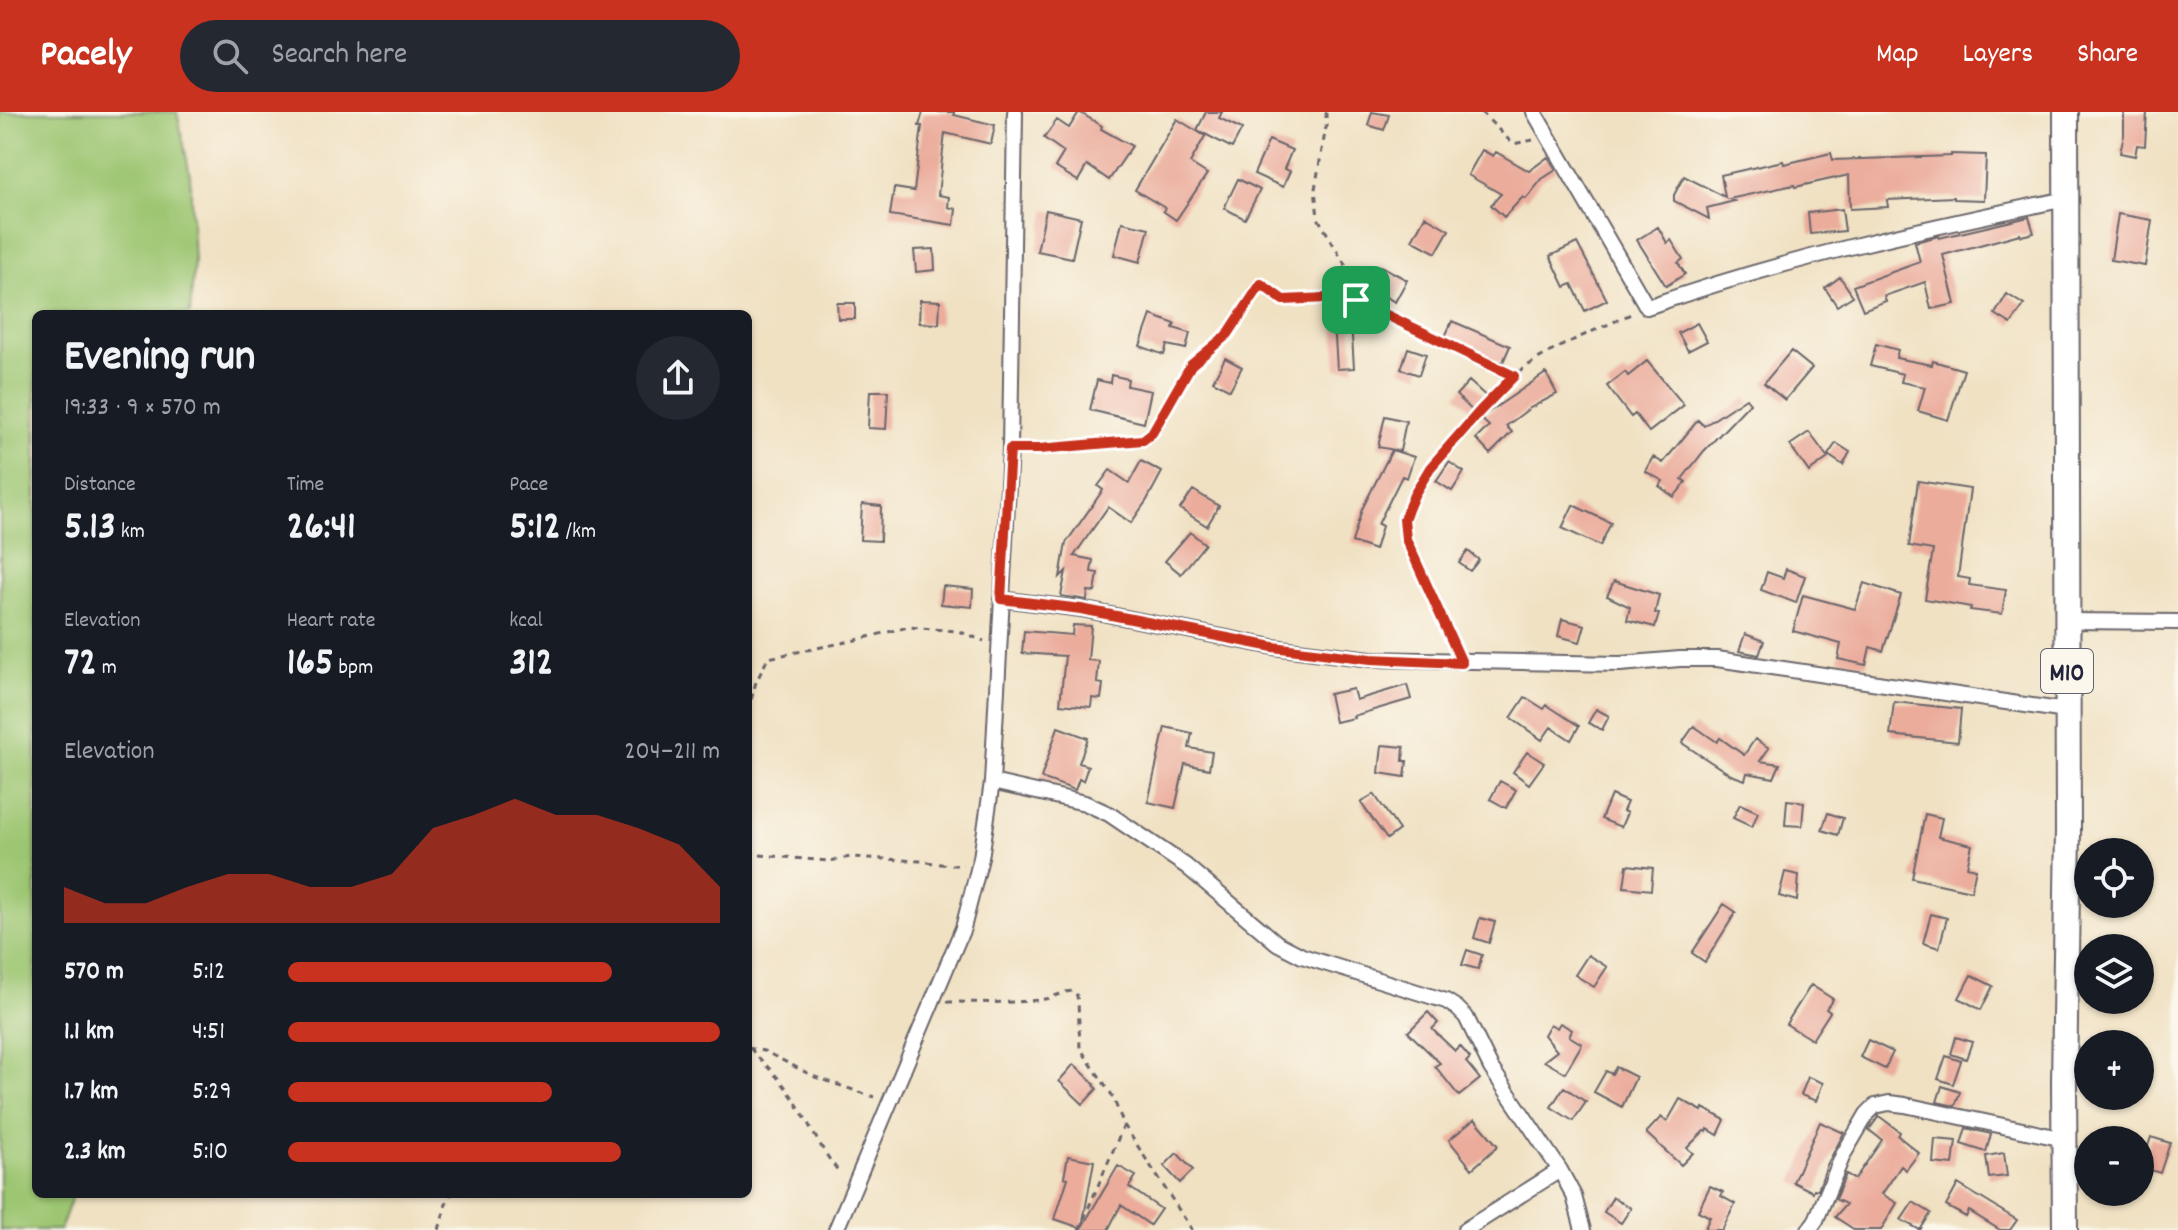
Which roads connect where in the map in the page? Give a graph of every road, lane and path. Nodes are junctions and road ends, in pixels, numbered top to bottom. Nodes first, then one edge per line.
1 (1015, 112) edge
2 (1326, 112) edge
3 (1481, 112) edge
4 (1534, 112) edge
5 (2066, 112) edge
6 (1548, 138) junction
7 (2066, 199) junction
8 (1356, 300) junction
9 (1647, 307) junction
10 (1514, 376) junction
11 (1010, 449) junction
12 (1001, 599) junction
13 (2067, 621) junction
14 (2178, 622) edge
15 (999, 646) junction
16 (1462, 663) junction
17 (752, 696) edge
18 (2066, 711) junction
19 (992, 782) junction
20 (752, 854) edge
21 (980, 864) junction
22 (931, 1002) junction
23 (752, 1049) edge
24 (752, 1051) edge
25 (889, 1103) junction
26 (1124, 1125) junction
27 (2064, 1139) junction
28 (1560, 1170) junction
29 (449, 1198) edge
30 (846, 1206) junction
31 (439, 1230) edge
32 (836, 1230) edge
33 (1079, 1230) edge
34 (1192, 1230) edge
35 (1465, 1230) edge
36 (1583, 1230) edge
37 (1809, 1230) edge
38 (2065, 1230) edge

1 - 11 street
2 - 8 path
3 - 6 path
4 - 6 street
5 - 7 highway, M10
6 - 9 street
7 - 9 street
7 - 13 highway, M10
8 - 10 path
8 - 11 path
9 - 10 path
10 - 16 path
11 - 12 street
12 - 15 street
12 - 16 street
13 - 14 street
13 - 18 highway, M10
15 - 17 path
15 - 19 street
16 - 18 street
18 - 27 highway, M10
19 - 21 street
19 - 28 street
20 - 21 path
21 - 22 street
22 - 25 street
22 - 26 path
23 - 25 path
24 - 30 path
25 - 30 street
26 - 33 path
26 - 34 path
27 - 37 street
27 - 38 highway, M10
28 - 35 street
28 - 36 street
29 - 31 path
30 - 32 street

